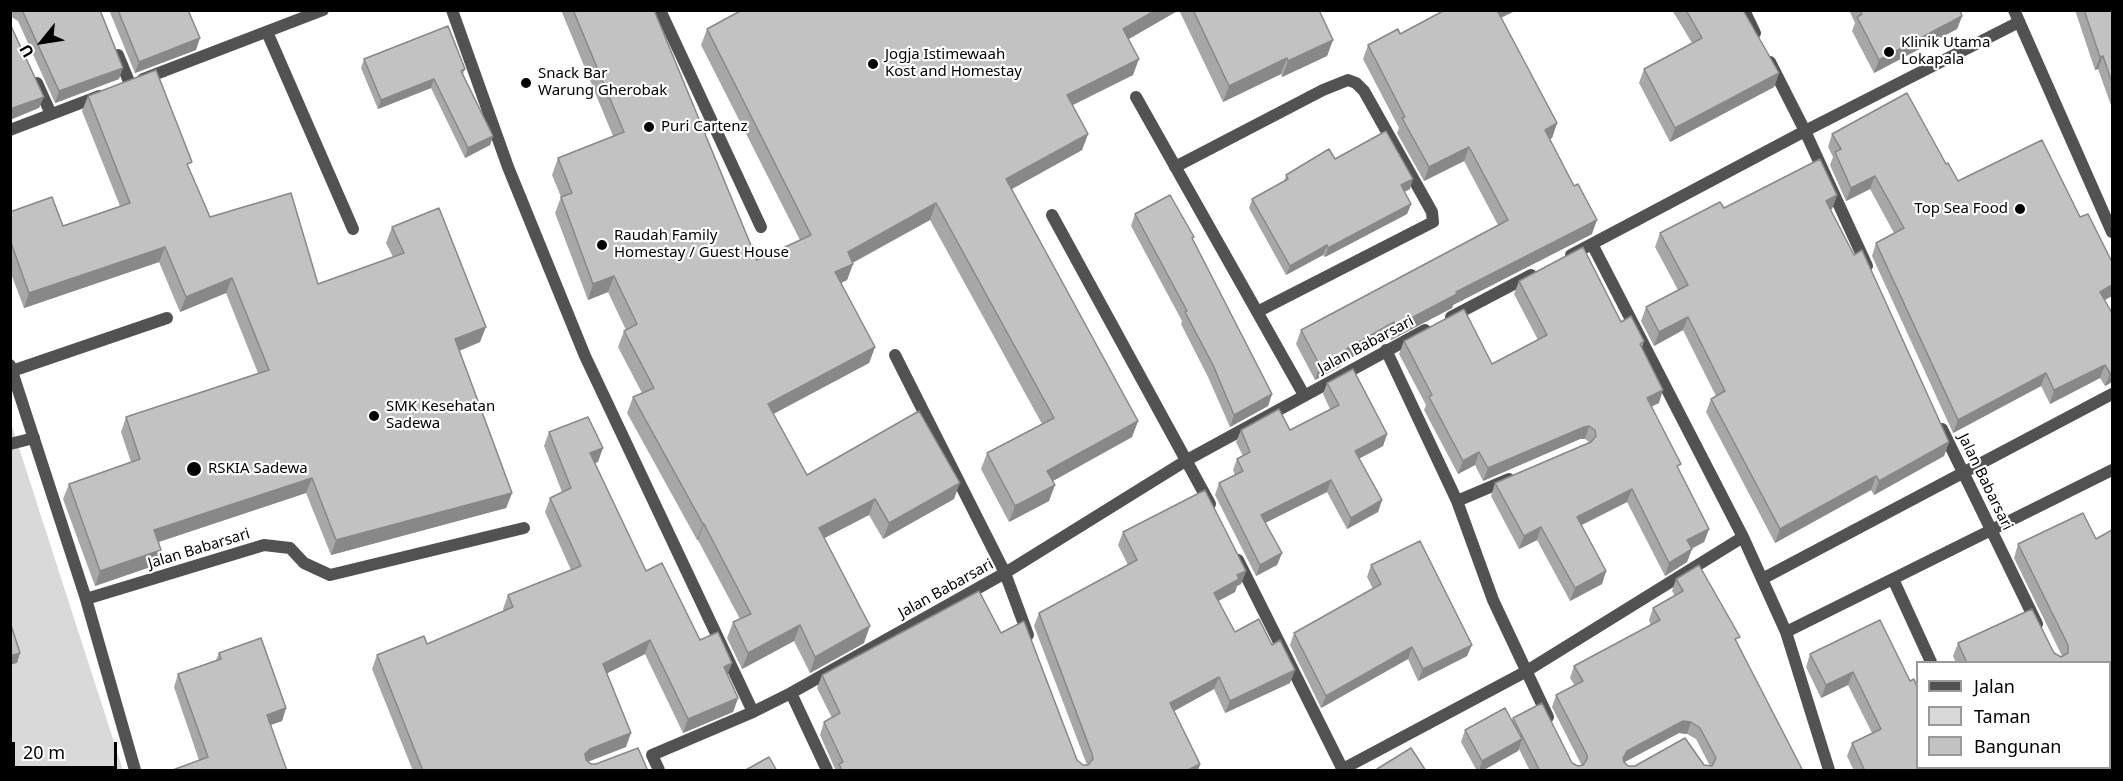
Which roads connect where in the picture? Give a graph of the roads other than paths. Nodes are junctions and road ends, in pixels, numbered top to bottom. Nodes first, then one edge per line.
1 (323, 10) edge
2 (452, 10) edge
3 (660, 10) edge
4 (1744, 10) edge
5 (2014, 10) edge
6 (300, 15) edge
7 (2019, 22) junction
8 (267, 32) junction
9 (113, 42) edge
10 (33, 74) edge
11 (120, 88) junction
12 (1136, 97) dead end
13 (51, 114) junction
14 (10, 130) edge
15 (1805, 131) junction
16 (1175, 167) junction
17 (1052, 215) dead end
18 (761, 227) dead end
19 (353, 229) dead end
20 (2112, 232) edge
21 (1592, 244) junction
22 (1561, 260) edge
23 (1541, 270) edge
24 (1874, 280) edge
25 (1257, 312) junction
26 (167, 318) dead end
27 (1386, 350) junction
28 (895, 355) dead end
29 (11, 368) edge
30 (2112, 394) edge
31 (1304, 395) junction
32 (1937, 419) edge
33 (34, 438) junction
34 (10, 444) edge
35 (1188, 460) junction
36 (2112, 470) edge
37 (1962, 472) junction
38 (1520, 474) edge
39 (1457, 501) junction
40 (1217, 519) edge
41 (524, 528) dead end
42 (1992, 530) junction
43 (1743, 537) junction
44 (1233, 550) edge
45 (1005, 573) junction
46 (1762, 579) junction
47 (1893, 579) junction
48 (86, 599) junction
49 (1786, 632) junction
50 (2041, 632) edge
51 (1034, 650) edge
52 (1930, 661) edge
53 (1525, 672) junction
54 (790, 693) junction
55 (753, 712) junction
56 (1555, 731) edge
57 (639, 752) edge
58 (652, 755) junction
59 (1343, 770) edge
60 (135, 771) edge
61 (658, 771) edge
62 (827, 771) edge
63 (1829, 771) edge

1 - 6 street
2 - 55 street
3 - 18 street
4 - 15 street
5 - 7 street
6 - 8 street
7 - 15 street
7 - 20 street
8 - 11 street
8 - 19 street
9 - 11 street
10 - 13 street
11 - 13 street
12 - 16 street
13 - 14 street
15 - 21 street
15 - 24 street
16 - 25 street
16 - 25 street
17 - 35 street
21 - 22 street
21 - 43 street
23 - 27 street, Jalan Babarsari
25 - 31 street
26 - 29 street
27 - 31 street, Jalan Babarsari
27 - 39 street
28 - 45 street
29 - 33 street
30 - 37 street
31 - 35 street, Jalan Babarsari
32 - 37 street, Jalan Babarsari
33 - 34 street
33 - 48 street
35 - 40 street
35 - 45 street, Jalan Babarsari
36 - 42 street
37 - 42 street, Jalan Babarsari
37 - 46 street
38 - 39 street
39 - 53 street
41 - 48 street, Jalan Babarsari
42 - 47 street
42 - 50 street, Jalan Babarsari
43 - 46 street
43 - 53 street
44 - 59 street
45 - 51 street
45 - 54 street, Jalan Babarsari
46 - 49 street
47 - 49 street
47 - 52 street
48 - 60 street
49 - 63 street
53 - 56 street
53 - 59 street
54 - 55 street, Jalan Babarsari
54 - 62 street
55 - 58 street, Jalan Babarsari
57 - 58 street
58 - 61 street

